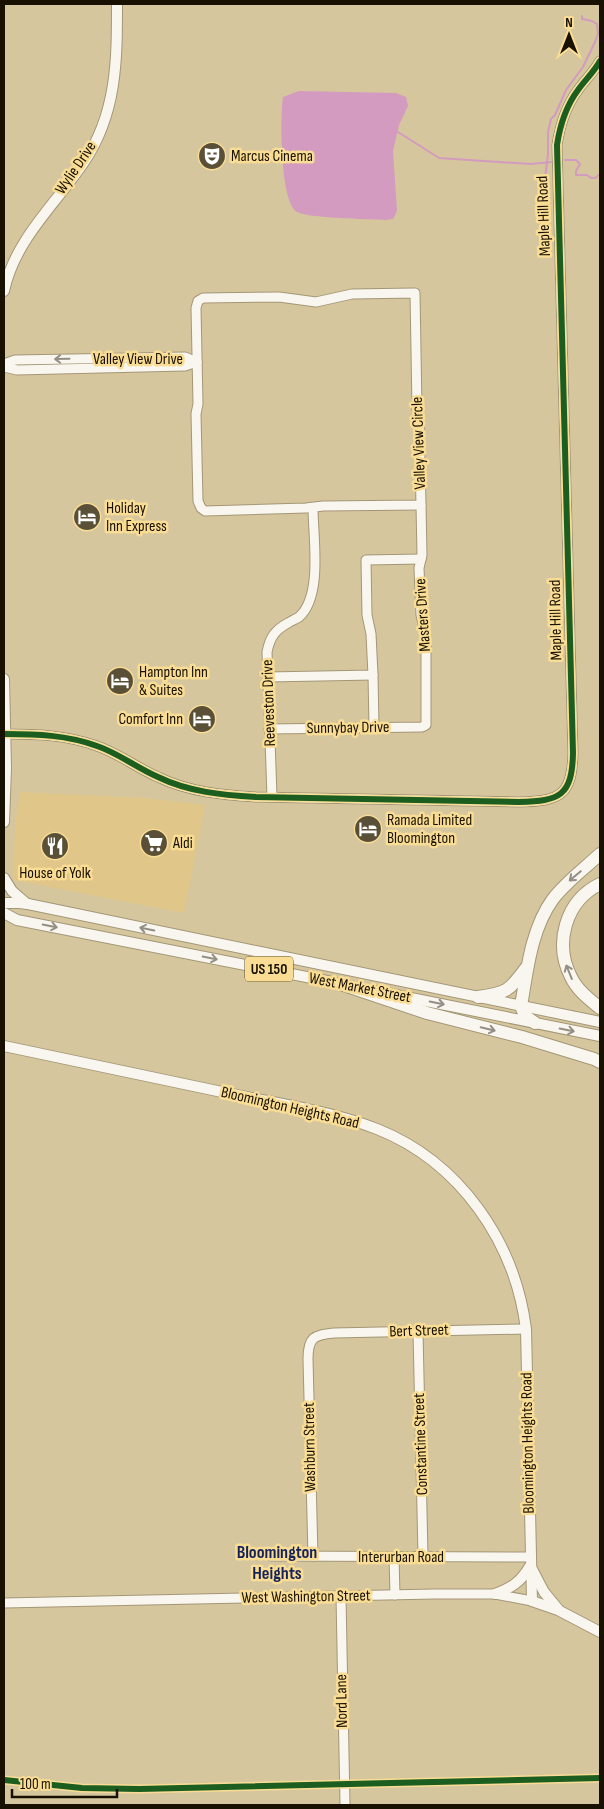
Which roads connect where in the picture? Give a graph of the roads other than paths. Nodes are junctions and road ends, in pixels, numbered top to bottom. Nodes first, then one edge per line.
1 (117, 4) edge
2 (600, 61) edge
3 (4, 291) edge
4 (197, 362) junction
5 (4, 365) edge
6 (421, 505) junction
7 (313, 508) junction
8 (421, 559) junction
9 (373, 675) junction
10 (268, 677) junction
11 (4, 679) edge
12 (426, 725) joint
13 (374, 727) junction
14 (270, 729) junction
15 (5, 734) junction
16 (272, 797) junction
17 (4, 822) edge
18 (600, 854) edge
19 (4, 878) edge
20 (600, 884) edge
21 (4, 904) edge
22 (28, 904) junction
23 (4, 912) edge
24 (18, 920) junction
25 (4, 924) edge
26 (529, 964) junction
27 (341, 984) junction
28 (478, 997) junction
29 (520, 1006) junction
30 (600, 1008) edge
31 (600, 1022) edge
32 (534, 1024) junction
33 (600, 1036) edge
34 (4, 1046) edge
35 (600, 1062) edge
36 (526, 1329) junction
37 (418, 1332) junction
38 (313, 1338) joint
39 (271, 1556) dead end
40 (313, 1556) junction
41 (423, 1556) junction
42 (394, 1557) junction
43 (531, 1561) junction
44 (494, 1594) junction
45 (395, 1595) junction
46 (341, 1596) junction
47 (532, 1601) junction
48 (4, 1603) edge
49 (558, 1610) junction
50 (600, 1632) edge
51 (344, 1805) edge

1 - 3 main road, Wylie Drive
2 - 16 street, Maple Hill Road
4 - 5 street, Valley View Drive
4 - 6 street, Valley View Circle
4 - 7 street, Valley View Circle
6 - 7 street, Valley View Circle
6 - 8 street, Masters Drive
7 - 10 street, Reeveston Drive
8 - 9 street
8 - 12 street, Masters Drive
9 - 10 street
9 - 13 street
10 - 14 street, Reeveston Drive
11 - 15 main road
12 - 13 street, Sunnybay Drive
13 - 14 street, Sunnybay Drive
14 - 16 street, Reeveston Drive
15 - 16 street, Maple Hill Road
15 - 17 main road
18 -> 26 highway
19 - 22 main road
30 -> 20 highway
21 - 22 main road, West Market Street / US 150
28 -> 22 main road, West Market Street / US 150
23 - 24 main road, West Market Street / US 150
24 - 25 main road
24 -> 27 main road, West Market Street / US 150
26 - 28 highway
26 - 29 highway
27 -> 32 main road, West Market Street / US 150
27 -> 35 highway
28 - 29 main road, West Market Street / US 150
29 - 31 main road, West Market Street / US 150
29 - 32 highway
32 -> 33 main road, West Market Street / US 150
34 - 36 main road, Bloomington Heights Road
36 - 37 street, Bert Street
36 - 43 main road, Bloomington Heights Road
37 - 38 street, Bert Street
37 - 41 street, Constantine Street
38 - 40 street, Washburn Street
39 - 40 street, Interurban Road
40 - 42 street, Interurban Road
41 - 42 street, Interurban Road
41 - 43 street, Interurban Road
42 - 45 street
43 - 44 main road
43 - 47 main road, Bloomington Heights Road
43 - 49 main road
44 - 45 street, West Washington Street
44 - 47 street, West Washington Street
45 - 46 street, West Washington Street
46 - 48 street, West Washington Street
46 - 51 street, Nord Lane
47 - 49 main road, West Washington Street
49 - 50 main road, West Washington Street

